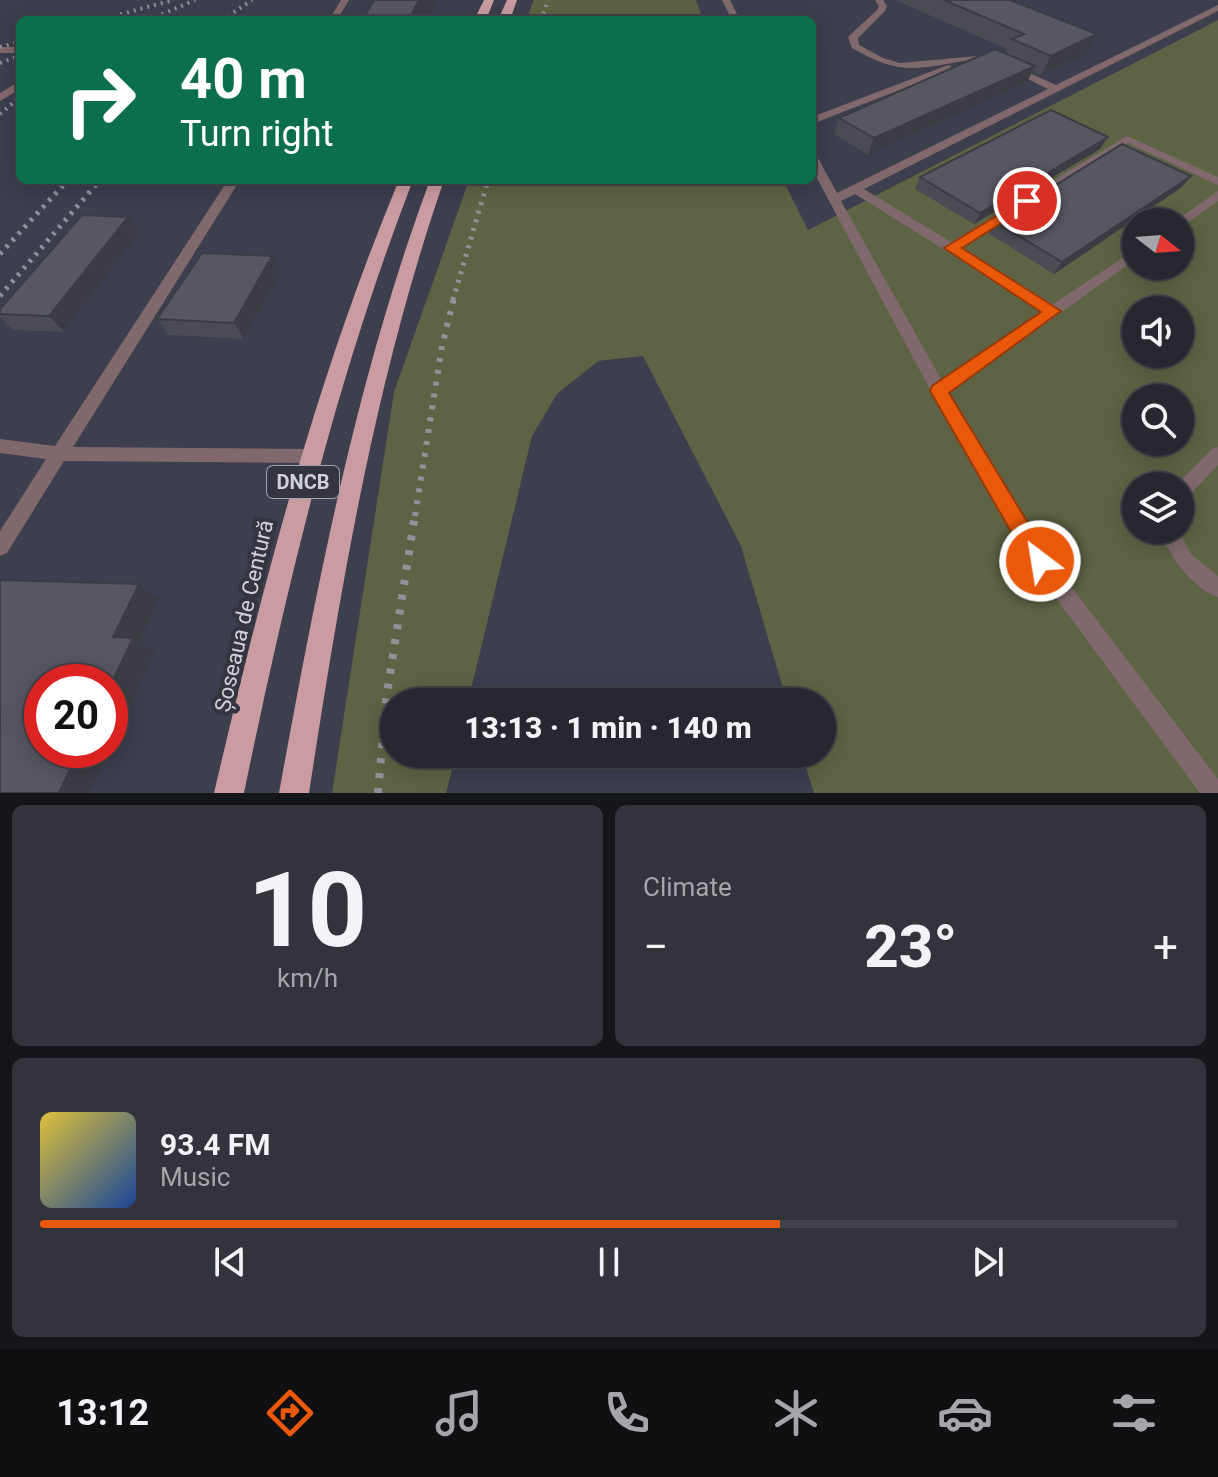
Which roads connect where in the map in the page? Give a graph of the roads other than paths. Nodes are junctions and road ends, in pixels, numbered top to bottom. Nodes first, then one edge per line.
1 (879, 0) edge
2 (1218, 8) edge
3 (977, 57) junction
4 (1056, 89) junction
5 (816, 119) edge
6 (816, 166) edge
7 (1218, 181) edge
8 (231, 184) edge
9 (404, 184) edge
10 (436, 184) edge
11 (856, 189) junction
12 (1218, 195) edge
13 (833, 200) junction
14 (1194, 212) edge
15 (951, 248) junction
16 (1122, 263) edge
17 (1053, 311) junction
18 (939, 391) junction
19 (0, 446) edge
20 (62, 454) junction
21 (1218, 454) edge
22 (309, 456) junction
23 (1194, 479) edge
24 (1175, 544) edge
25 (0, 547) edge
26 (1218, 588) edge
27 (229, 793) edge
28 (294, 793) edge
29 (1214, 793) edge

1 - 3 lane
2 - 4 lane
3 - 4 lane
3 - 5 lane
4 - 11 lane
6 - 13 lane
7 - 15 lane
8 - 20 lane
9 - 22 main road, Șoseaua de Centură / DNCB
10 - 28 main road, DNCB
11 - 13 lane
11 - 15 lane
12 - 14 lane
13 - 18 lane
15 - 17 lane
16 - 17 lane
17 - 18 lane
18 - 29 lane
19 - 20 lane
20 - 22 lane
20 - 25 lane
21 - 23 lane
22 - 27 main road, Șoseaua de Centură / DNCB
24 - 26 lane

